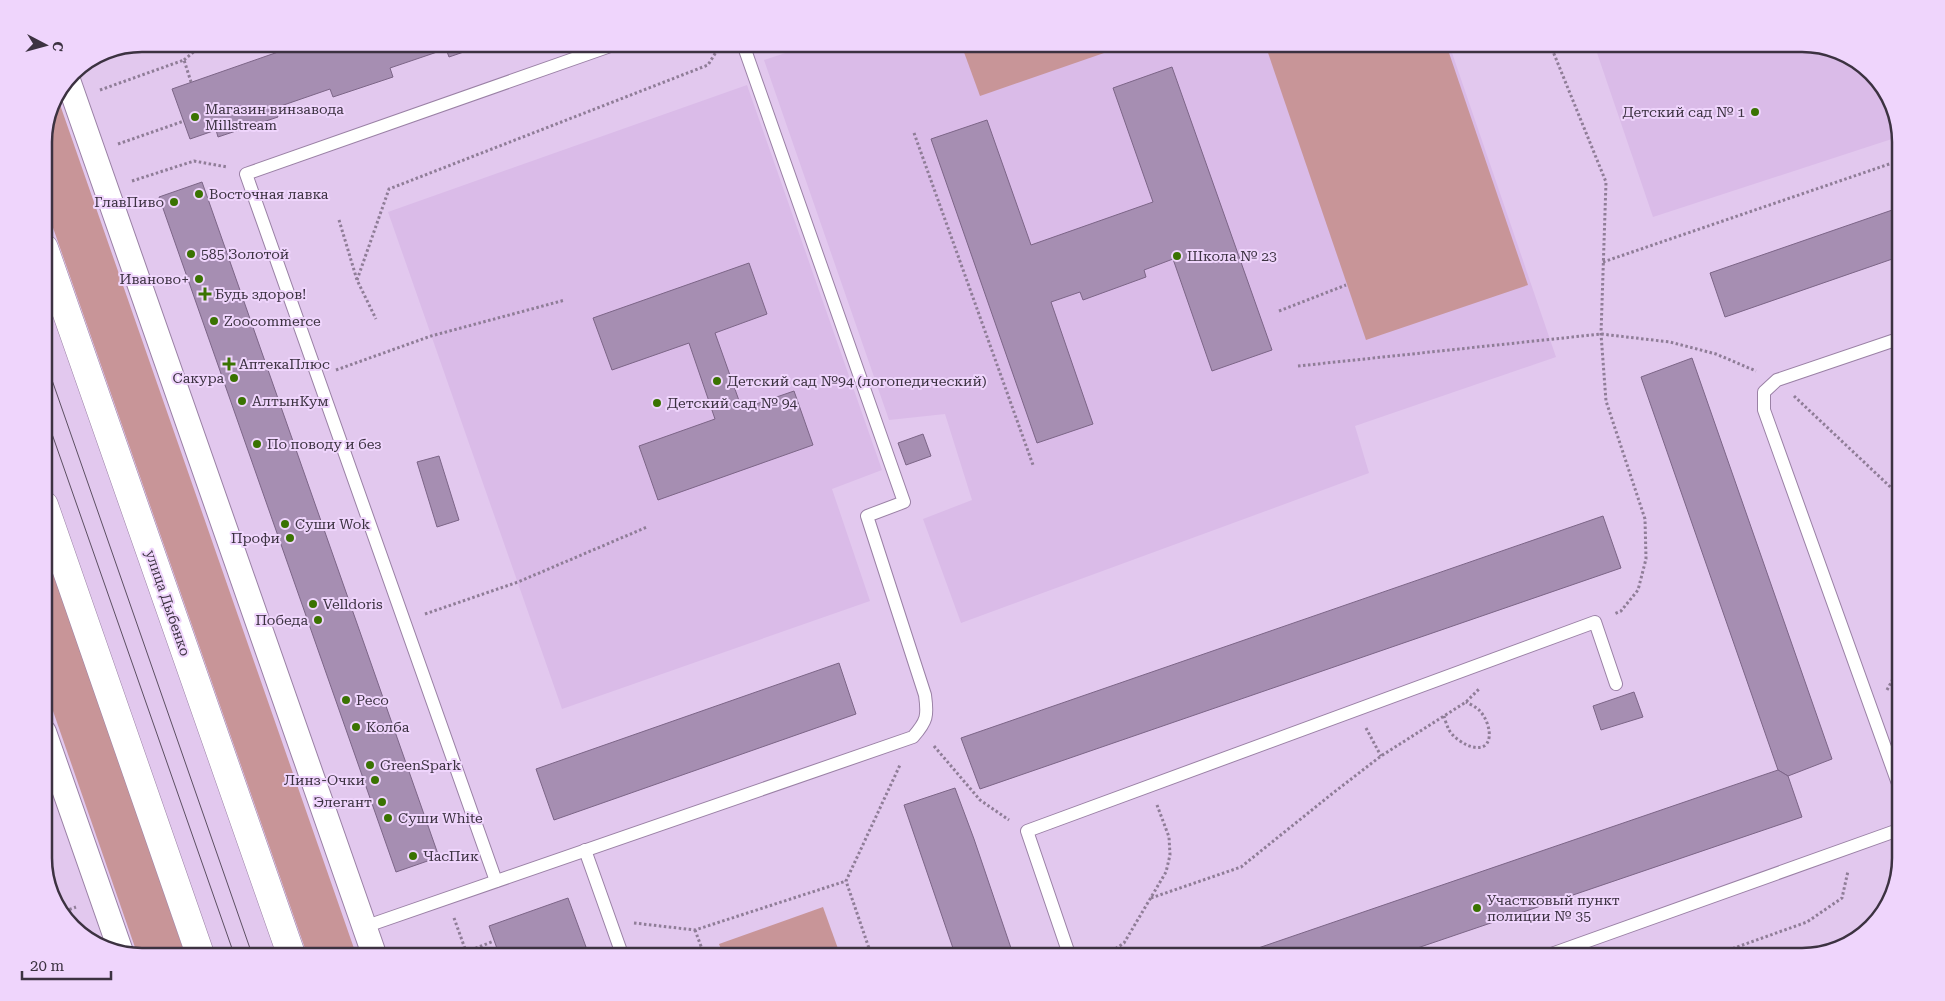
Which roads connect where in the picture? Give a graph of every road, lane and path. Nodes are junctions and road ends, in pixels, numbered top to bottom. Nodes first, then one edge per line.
1 (1553, 52) edge
2 (192, 53) edge
3 (591, 53) edge
4 (716, 53) edge
5 (746, 53) edge
6 (184, 60) junction
7 (191, 82) dead end
8 (71, 88) edge
9 (99, 90) dead end
10 (184, 122) dead end
11 (914, 133) dead end
12 (118, 144) dead end
13 (1892, 163) edge
14 (246, 174) junction
15 (131, 181) dead end
16 (339, 220) dead end
17 (1603, 262) junction
18 (53, 274) edge
19 (357, 280) junction
20 (1346, 285) dead end
21 (565, 300) dead end
22 (1279, 311) dead end
23 (376, 319) dead end
24 (1601, 334) junction
25 (1892, 341) edge
26 (1298, 366) dead end
27 (318, 377) junction
28 (1777, 380) junction
29 (1033, 465) dead end
30 (1892, 489) edge
31 (647, 527) dead end
32 (53, 531) edge
33 (404, 621) junction
34 (1595, 622) junction
35 (1500, 657) junction
36 (1616, 684) dead end
37 (1466, 702) junction
38 (1357, 710) junction
39 (1444, 716) junction
40 (913, 737) junction
41 (1382, 756) junction
42 (53, 758) edge
43 (1892, 767) edge
44 (1150, 786) junction
45 (1026, 831) junction
46 (1892, 833) edge
47 (1854, 846) junction
48 (585, 850) junction
49 (496, 881) junction
50 (846, 881) junction
51 (448, 898) junction
52 (1150, 898) junction
53 (83, 905) dead end
54 (69, 910) edge
55 (610, 920) junction
56 (364, 927) junction
57 (695, 930) junction
58 (494, 941) dead end
59 (119, 945) edge
60 (198, 948) edge
61 (289, 948) edge
62 (372, 948) edge
63 (465, 948) edge
64 (476, 948) edge
65 (620, 948) edge
66 (702, 948) edge
67 (869, 948) edge
68 (1067, 948) edge
69 (1116, 948) edge
70 (1568, 948) edge
71 (1734, 948) edge

1 - 17 path
2 - 6 path
3 - 14 lane
4 - 19 path
5 - 40 lane
6 - 7 path
6 - 9 path
8 - 56 street
10 - 12 path
11 - 29 path
13 - 17 path
14 - 15 path
14 - 27 lane
16 - 19 path
17 - 24 path
18 - 61 main road, улица Дыбенко
19 - 23 path
20 - 22 path
21 - 27 path
24 - 26 path
24 - 28 path
24 - 34 path
25 - 28 lane
27 - 33 lane
28 - 30 path
28 - 43 lane
31 - 33 path
32 - 60 main road
33 - 49 lane
34 - 35 lane
34 - 36 lane
35 - 37 path
35 - 38 lane
37 - 39 path
37 - 39 path
38 - 41 path
38 - 44 lane
39 - 41 path
40 - 45 path
40 - 48 lane
40 - 50 path
41 - 52 path
42 - 59 street
44 - 45 lane
44 - 52 path
45 - 68 lane
46 - 47 lane
47 - 70 lane
47 - 71 path
48 - 49 lane
48 - 55 lane
49 - 51 lane
50 - 57 path
50 - 67 path
51 - 56 lane
51 - 63 path
52 - 69 path
53 - 54 path
55 - 57 path
55 - 65 lane
56 - 62 street
57 - 66 path
58 - 64 path

